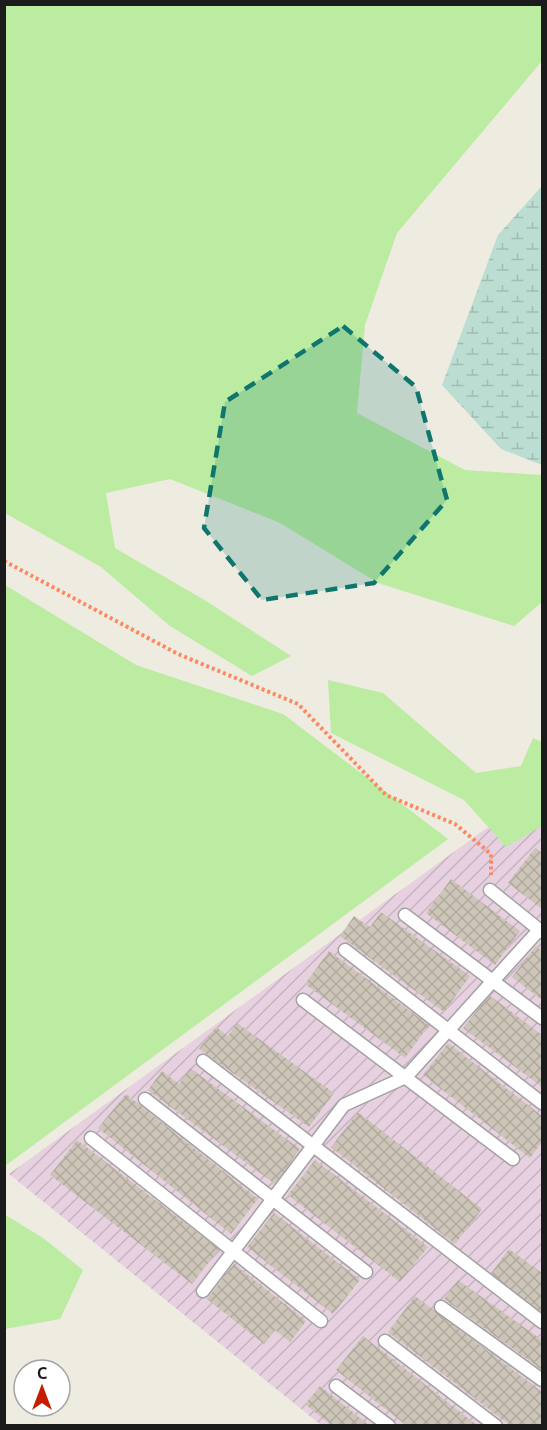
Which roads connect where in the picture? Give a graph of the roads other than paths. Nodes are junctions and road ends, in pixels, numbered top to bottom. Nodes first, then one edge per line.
1 (490, 890) road end
2 (405, 915) dead end
3 (541, 931) edge
4 (345, 950) dead end
5 (492, 982) junction
6 (303, 1000) dead end
7 (543, 1018) edge
8 (449, 1029) junction
9 (203, 1061) dead end
10 (406, 1077) junction
11 (144, 1099) dead end
12 (543, 1103) edge
13 (91, 1138) dead end
14 (312, 1147) junction
15 (513, 1159) dead end
16 (273, 1198) junction
17 (233, 1251) junction
18 (366, 1272) dead end
19 (203, 1291) dead end
20 (441, 1307) dead end
21 (321, 1321) dead end
22 (543, 1322) edge
23 (385, 1341) dead end
24 (543, 1380) edge
25 (336, 1386) dead end
26 (389, 1425) edge
27 (496, 1425) edge

1 - 3 lane
2 - 5 lane
3 - 5 lane
4 - 8 lane
5 - 7 lane
5 - 8 lane
6 - 10 lane
8 - 10 lane
8 - 12 lane
9 - 14 lane
10 - 14 lane
10 - 15 lane
11 - 16 lane
13 - 17 lane
14 - 16 lane
14 - 22 lane
16 - 17 lane
16 - 18 lane
17 - 19 lane
17 - 21 lane
20 - 24 lane
23 - 27 lane
25 - 26 lane

